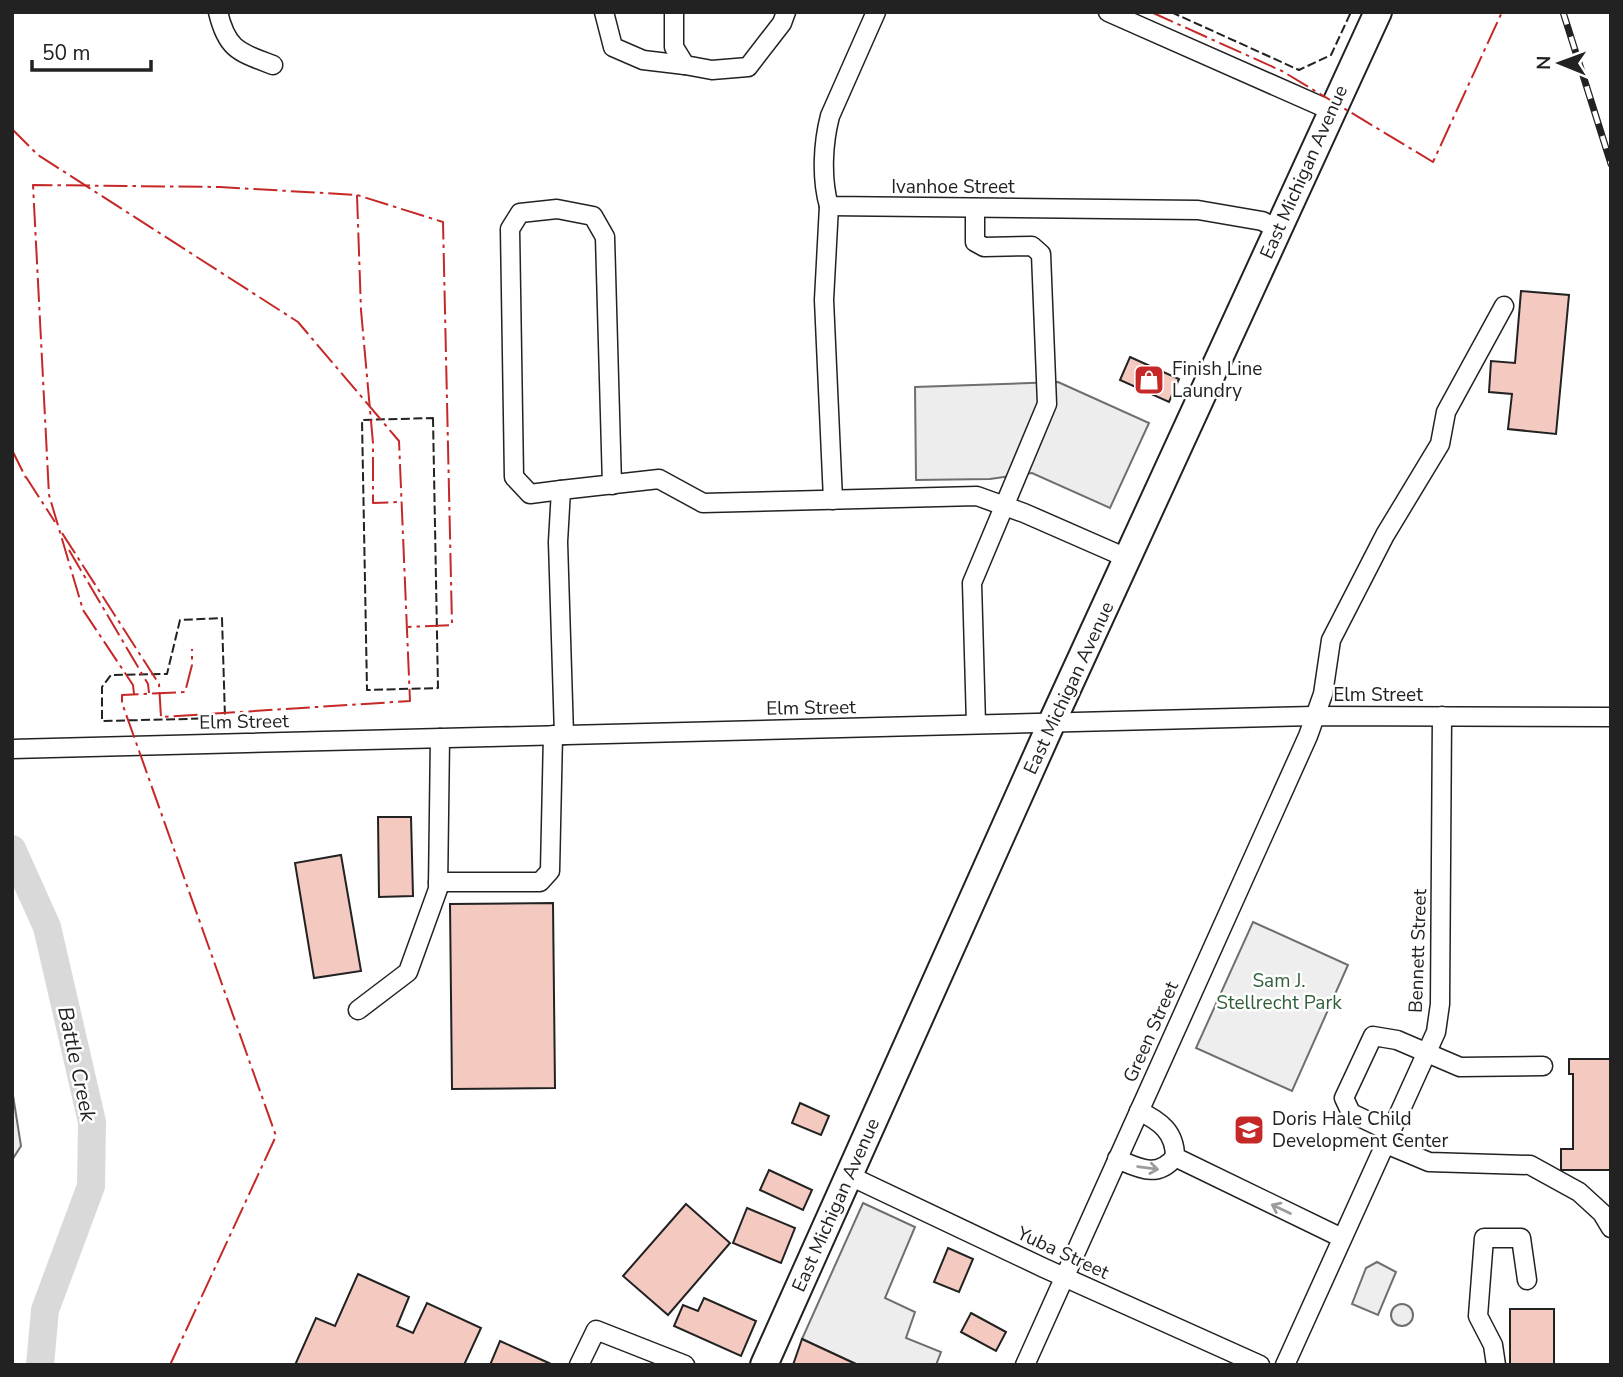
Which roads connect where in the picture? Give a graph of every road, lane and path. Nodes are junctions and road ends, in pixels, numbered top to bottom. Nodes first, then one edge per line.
1 (218, 12) edge
2 (604, 12) edge
3 (674, 12) edge
4 (786, 12) edge
5 (876, 12) edge
6 (1108, 12) edge
7 (1378, 12) edge
8 (273, 65) dead end
9 (685, 65) junction
10 (1332, 111) junction
11 (830, 206) junction
12 (975, 208) junction
13 (1278, 229) junction
14 (1504, 306) dead end
15 (612, 485) junction
16 (561, 490) junction
17 (833, 500) junction
18 (1005, 506) junction
19 (1129, 559) junction
20 (1314, 716) junction
21 (1442, 716) junction
22 (1611, 717) edge
23 (1052, 722) junction
24 (976, 724) junction
25 (558, 735) junction
26 (440, 738) junction
27 (21, 749) edge
28 (438, 882) junction
29 (358, 1010) dead end
30 (1427, 1055) junction
31 (1543, 1066) dead end
32 (1139, 1111) junction
33 (1388, 1138) junction
34 (1175, 1157) junction
35 (1117, 1159) junction
36 (850, 1176) junction
37 (1611, 1228) edge
38 (1342, 1238) junction
39 (1065, 1278) junction
40 (1527, 1280) dead end
41 (579, 1365) edge
42 (685, 1365) edge
43 (764, 1365) edge
44 (1025, 1365) edge
45 (1259, 1365) edge
46 (1285, 1365) edge
47 (1496, 1365) edge

1 - 8 street
2 - 9 street
3 - 9 street
4 - 9 street
5 - 11 street
6 - 10 street
7 - 10 highway, East Michigan Avenue
10 - 13 highway, East Michigan Avenue
11 - 12 street, Ivanhoe Street
11 - 17 street
12 - 13 street, Ivanhoe Street
12 - 18 street
13 - 19 highway, East Michigan Avenue
14 - 20 street, Green Street
15 - 16 street
15 - 16 street
15 - 17 street
16 - 25 street
17 - 18 street
18 - 19 street
18 - 24 street
19 - 23 highway, East Michigan Avenue
20 - 21 street, Elm Street
20 - 23 street, Elm Street
20 - 32 street, Green Street
21 - 22 street, Elm Street
21 - 30 street, Bennett Street
23 - 24 street, Elm Street
23 - 36 highway, East Michigan Avenue
24 - 25 street, Elm Street
25 - 26 street, Elm Street
25 - 28 street
26 - 27 street, Elm Street
26 - 28 street
28 - 29 street
30 - 31 street
30 - 33 street, Bennett Street
30 - 33 street
32 - 34 street
32 - 35 street, Green Street
33 - 37 street
33 - 38 street, Bennett Street
35 -> 34 street
38 -> 34 street
35 - 39 street, Green Street
36 - 39 street, Yuba Street
36 - 43 highway, East Michigan Avenue
38 - 46 street, Bennett Street
39 - 44 street, Green Street
39 - 45 street, Yuba Street
40 - 47 street
41 - 42 street

